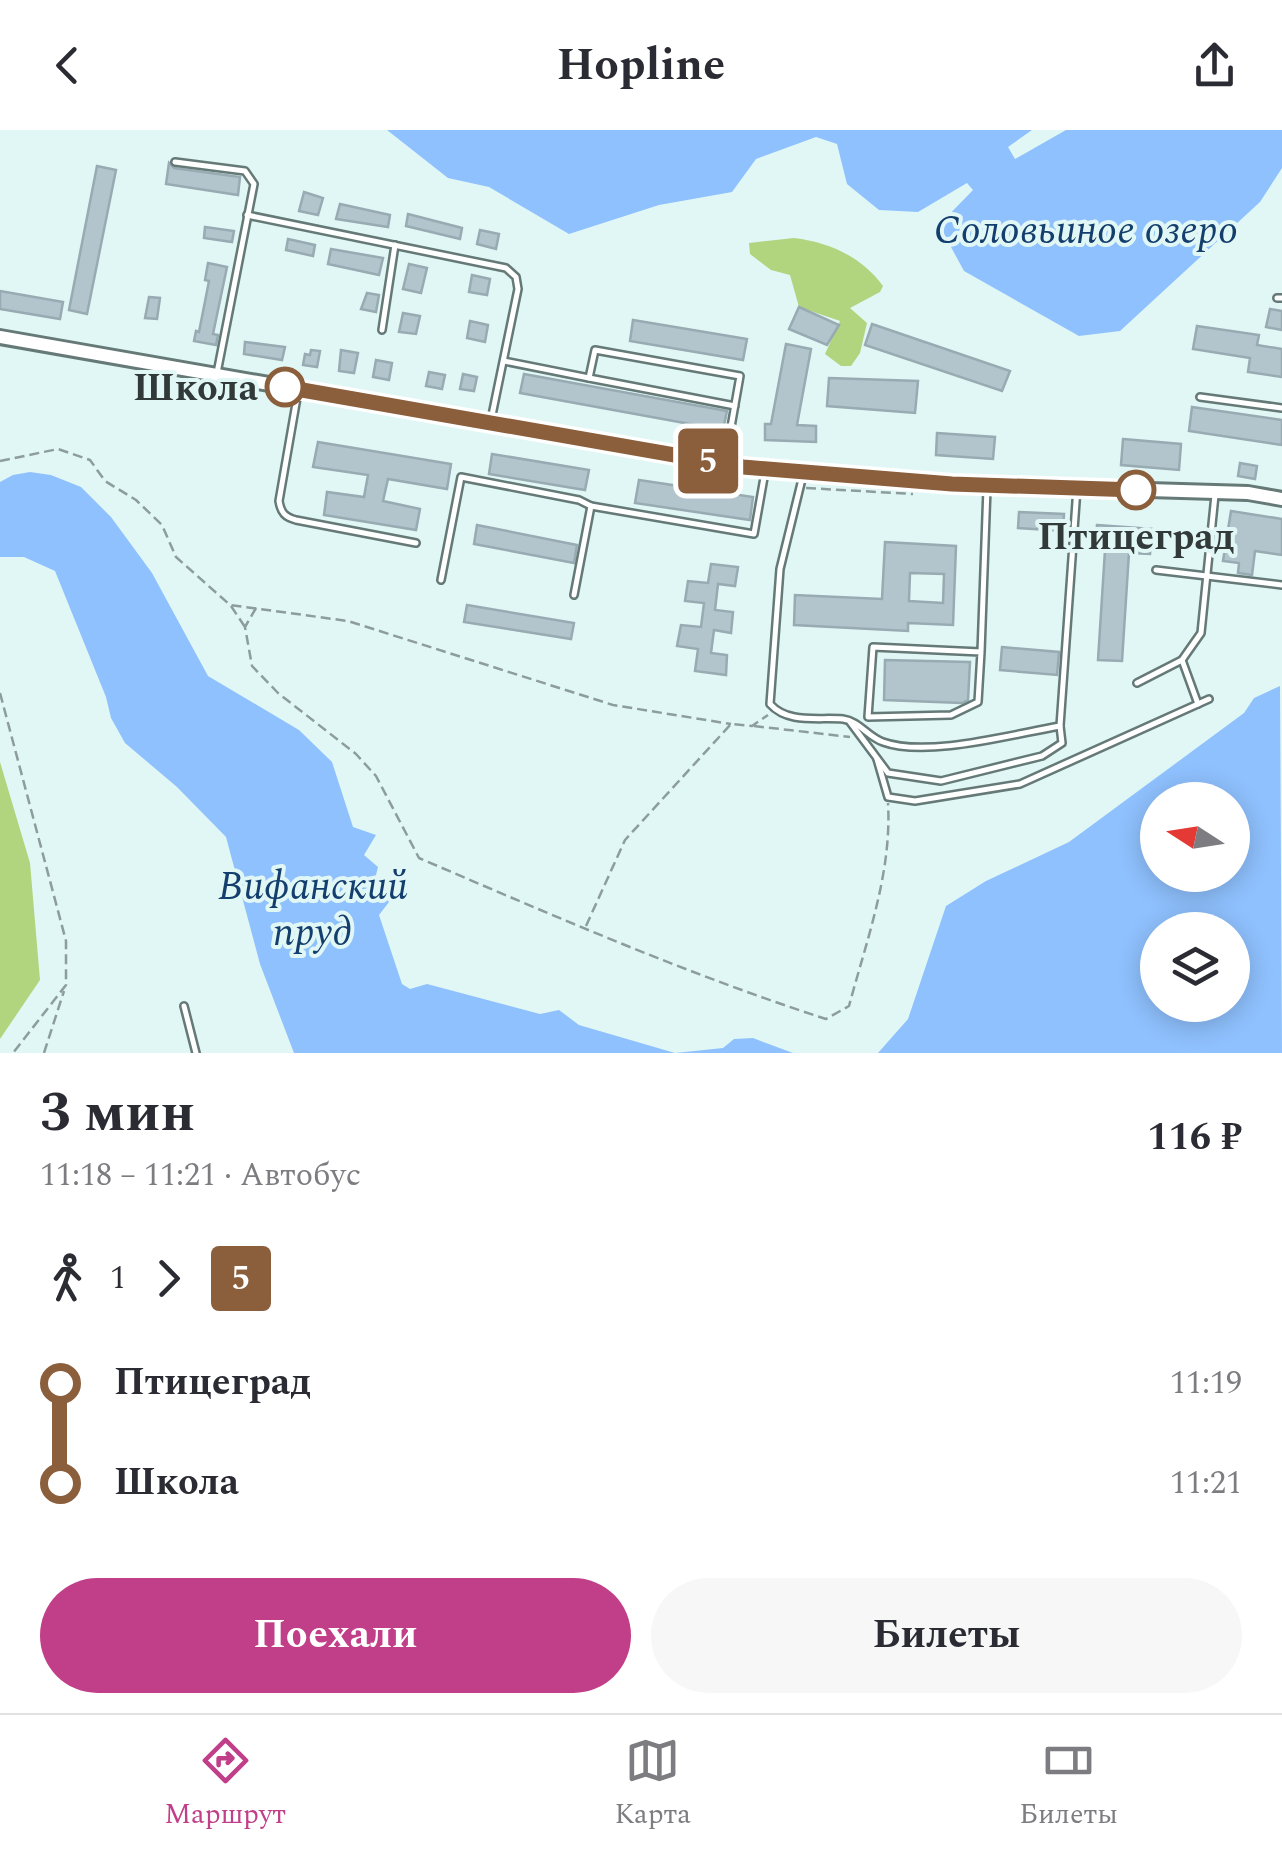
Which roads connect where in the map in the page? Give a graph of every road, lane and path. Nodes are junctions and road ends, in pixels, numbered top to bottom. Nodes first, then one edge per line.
1 (175, 162) dead end
2 (247, 215) junction
3 (396, 245) junction
4 (382, 330) dead end
5 (0, 338) edge
6 (504, 361) junction
7 (217, 376) junction
8 (589, 378) junction
9 (299, 390) junction
10 (1200, 397) dead end
11 (735, 406) junction
12 (1282, 408) edge
13 (491, 423) junction
14 (0, 461) edge
15 (724, 464) junction
16 (766, 469) junction
17 (803, 472) junction
18 (987, 485) junction
19 (800, 487) junction
20 (1077, 488) junction
21 (1215, 492) junction
22 (912, 494) dead end
23 (1282, 499) edge
24 (591, 506) junction
25 (416, 543) dead end
26 (1156, 570) dead end
27 (1208, 576) junction
28 (441, 580) dead end
29 (1282, 585) edge
30 (574, 595) dead end
31 (230, 605) junction
32 (256, 608) junction
33 (245, 627) junction
34 (981, 652) junction
35 (1182, 660) junction
36 (1136, 683) dead end
37 (0, 693) edge
38 (1208, 699) dead end
39 (770, 704) junction
40 (1198, 704) junction
41 (848, 720) junction
42 (731, 724) junction
43 (752, 726) junction
44 (1060, 726) junction
45 (863, 740) junction
46 (877, 759) junction
47 (888, 796) junction
48 (585, 929) junction
49 (66, 985) junction
50 (184, 1006) dead end
51 (13, 1053) edge
52 (44, 1053) edge
53 (196, 1053) edge

1 - 2 lane
2 - 3 lane
2 - 7 lane
3 - 4 lane
3 - 6 lane
5 - 7 street
6 - 8 lane
6 - 13 lane
7 - 9 street
8 - 11 lane
8 - 11 lane
9 - 13 street
9 - 25 lane
10 - 12 lane
11 - 15 lane
13 - 15 street
14 - 31 path
15 - 16 street
16 - 17 street
16 - 24 lane
17 - 18 street
17 - 19 lane
18 - 20 street
18 - 34 lane
19 - 22 path
19 - 39 lane
20 - 21 street
20 - 44 lane
21 - 23 street
21 - 27 lane
24 - 28 lane
24 - 30 lane
26 - 27 lane
27 - 29 lane
27 - 35 lane
31 - 32 path
31 - 33 path
32 - 33 path
32 - 42 path
33 - 48 path
34 - 34 lane
35 - 36 lane
35 - 40 lane
37 - 49 path
38 - 40 lane
39 - 41 lane
39 - 43 path
40 - 47 lane
41 - 44 lane
41 - 45 lane
42 - 43 path
42 - 48 path
43 - 45 path
44 - 46 lane
45 - 46 lane
46 - 47 lane
47 - 48 path
49 - 51 path
49 - 52 path
50 - 53 lane

